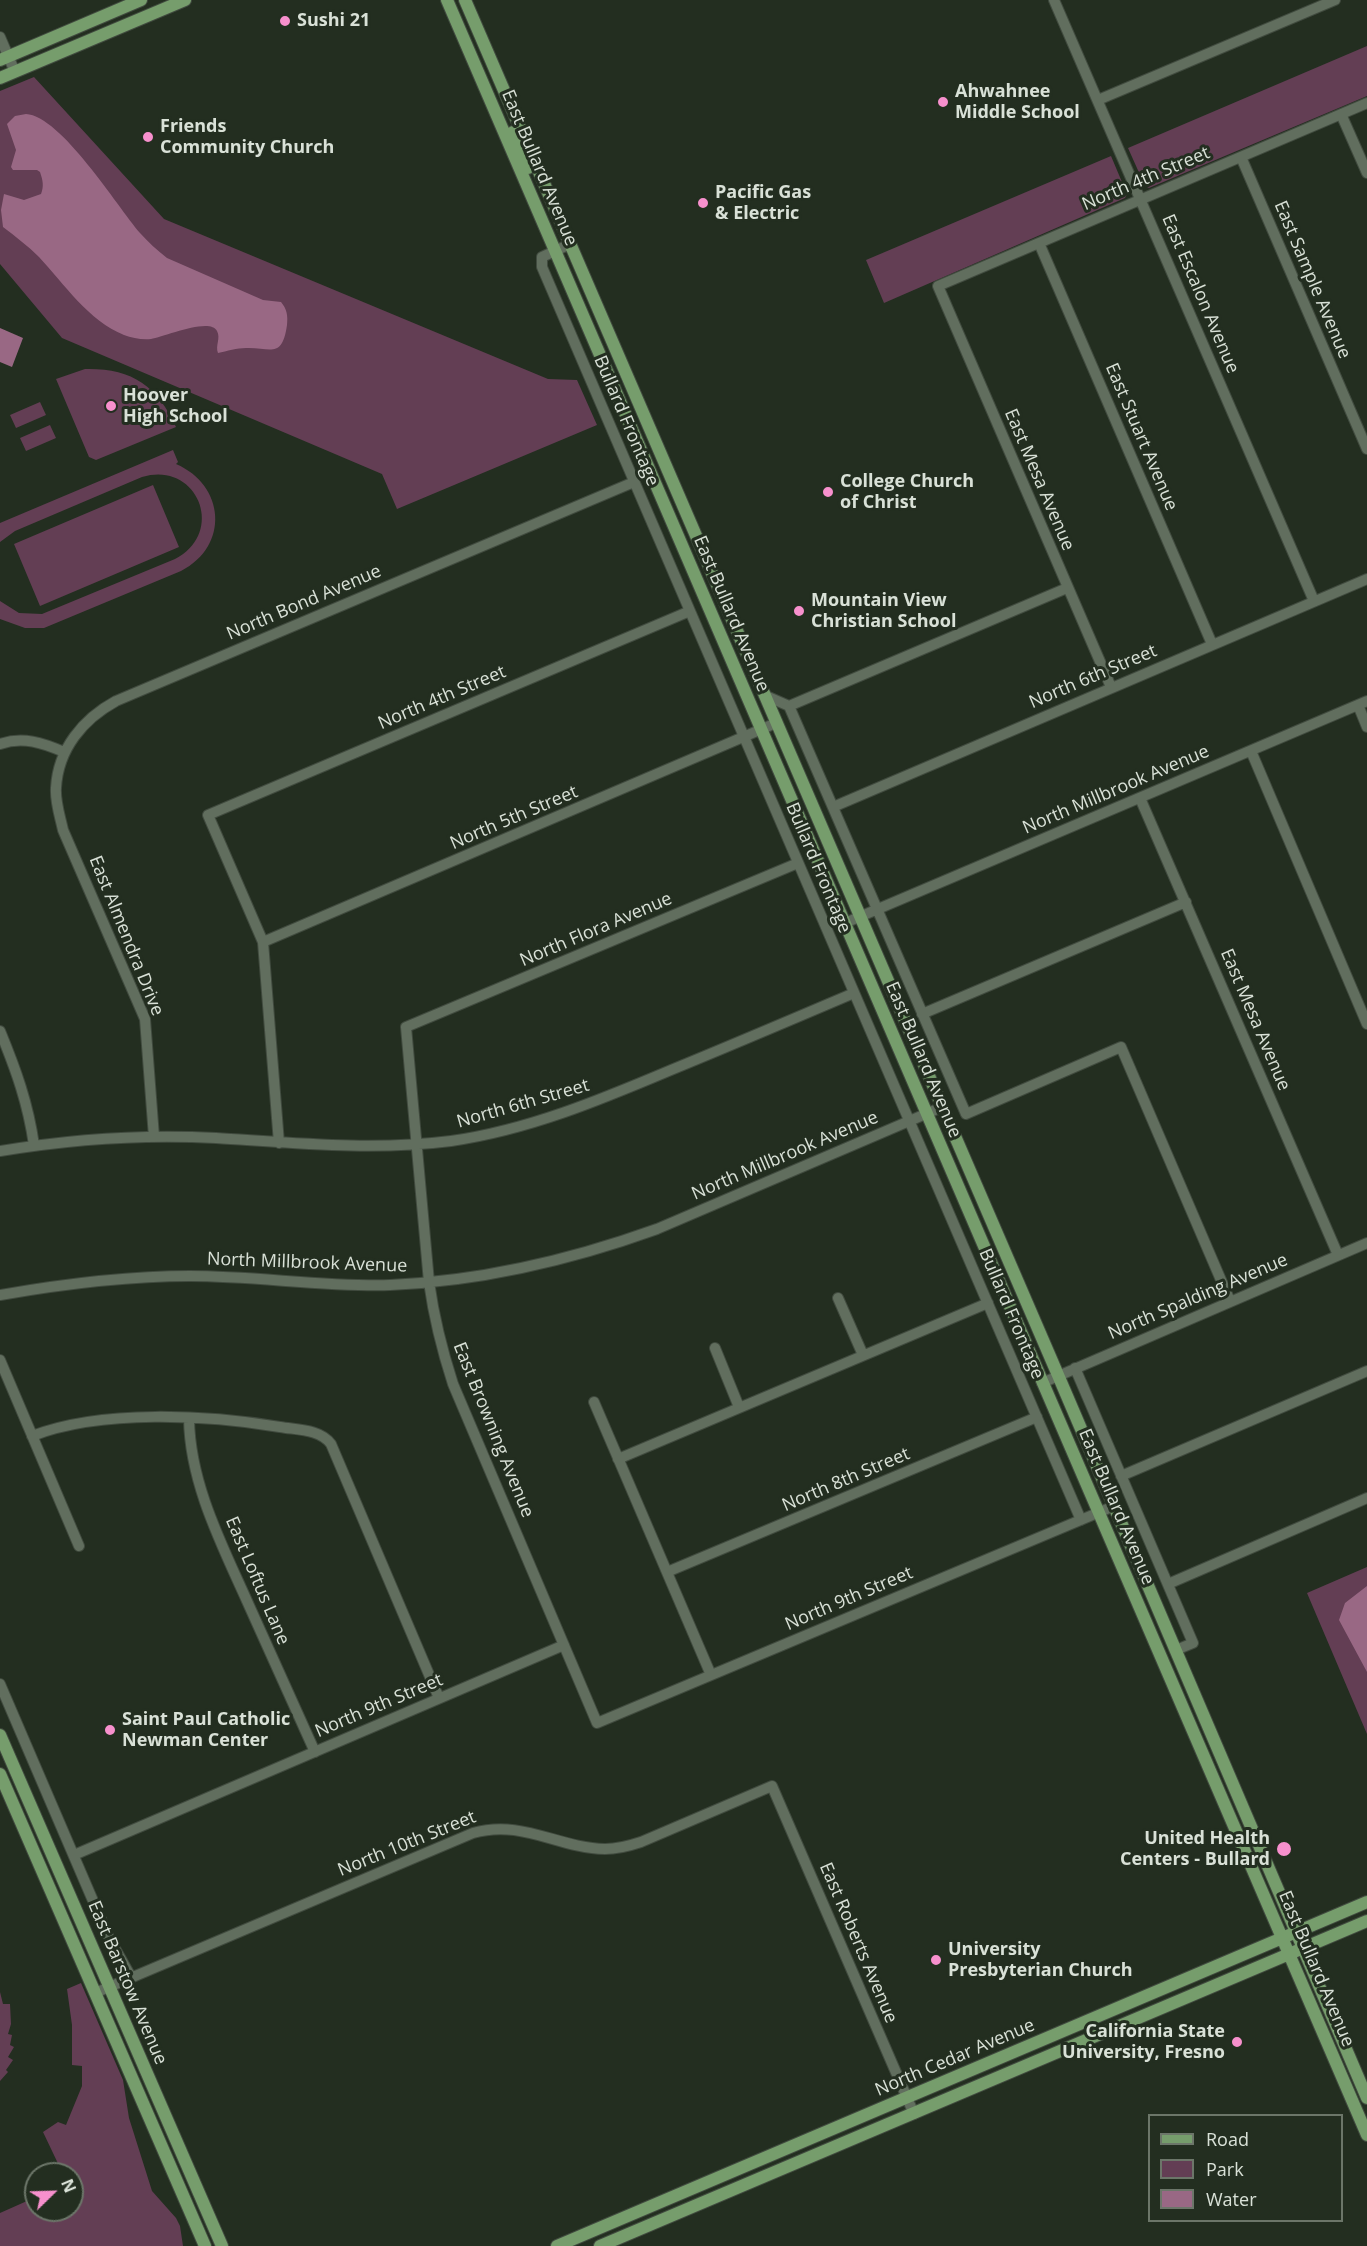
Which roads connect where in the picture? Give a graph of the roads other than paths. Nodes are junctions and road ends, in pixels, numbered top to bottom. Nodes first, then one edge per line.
1 (141, 0) edge
2 (163, 0) edge
3 (185, 0) edge
4 (447, 0) edge
5 (465, 0) edge
6 (1055, 0) edge
7 (1335, 0) edge
8 (139, 19) junction
9 (0, 39) edge
10 (4, 58) edge
11 (15, 72) junction
12 (0, 78) edge
13 (483, 85) junction
14 (1098, 100) junction
15 (1367, 103) edge
16 (1341, 114) junction
17 (1241, 157) junction
18 (1367, 173) edge
19 (544, 184) junction
20 (1141, 199) junction
21 (1039, 243) junction
22 (570, 244) junction
23 (555, 250) junction
24 (938, 286) joint
25 (636, 440) junction
26 (1367, 449) edge
27 (634, 482) junction
28 (690, 521) junction
29 (1367, 579) edge
30 (1067, 588) junction
31 (1314, 601) junction
32 (690, 611) junction
33 (1212, 644) junction
34 (1111, 687) junction
35 (764, 694) junction
36 (1362, 703) edge
37 (789, 706) junction
38 (776, 723) junction
39 (1367, 727) edge
40 (761, 730) junction
41 (744, 738) junction
42 (0, 744) edge
43 (1251, 751) junction
44 (64, 752) junction
45 (1140, 798) junction
46 (833, 807) junction
47 (798, 863) junction
48 (1186, 902) junction
49 (877, 909) junction
50 (860, 917) junction
51 (845, 923) junction
52 (263, 942) junction
53 (854, 993) junction
54 (922, 1014) junction
55 (1367, 1024) edge
56 (406, 1027) joint
57 (0, 1031) edge
58 (942, 1107) junction
59 (926, 1114) junction
60 (909, 1121) junction
61 (154, 1137) junction
62 (279, 1143) junction
63 (416, 1144) junction
64 (34, 1145) junction
65 (0, 1151) edge
66 (1367, 1243) edge
67 (1338, 1255) junction
68 (429, 1282) junction
69 (0, 1295) edge
70 (838, 1298) dead end
71 (1230, 1301) junction
72 (988, 1303) junction
73 (715, 1348) dead end
74 (863, 1355) junction
75 (0, 1360) edge
76 (1075, 1368) junction
77 (1367, 1371) edge
78 (1058, 1375) junction
79 (1042, 1383) junction
80 (594, 1402) dead end
81 (739, 1407) junction
82 (1037, 1417) junction
83 (189, 1419) junction
84 (32, 1436) junction
85 (618, 1459) junction
86 (1121, 1476) junction
87 (1367, 1498) edge
88 (1114, 1506) junction
89 (1098, 1512) junction
90 (1081, 1520) junction
91 (80, 1546) dead end
92 (667, 1572) junction
93 (1168, 1584) junction
94 (564, 1645) junction
95 (1176, 1650) junction
96 (711, 1676) junction
97 (0, 1684) edge
98 (439, 1698) junction
99 (597, 1724) joint
100 (0, 1735) edge
101 (315, 1752) junction
102 (0, 1774) edge
103 (772, 1786) joint
104 (74, 1855) junction
105 (1367, 1902) edge
106 (1367, 1921) edge
107 (1297, 1932) junction
108 (1283, 1938) junction
109 (1304, 1948) junction
110 (1290, 1954) junction
111 (130, 1977) junction
112 (109, 1986) junction
113 (95, 1993) junction
114 (908, 2098) junction
115 (1367, 2098) edge
116 (914, 2114) junction
117 (1367, 2135) edge
118 (740, 2169) junction
119 (628, 2234) junction
120 (205, 2246) edge
121 (222, 2246) edge
122 (557, 2246) edge
123 (600, 2246) edge

1 - 10 main road
2 - 8 main road
3 - 8 main road
4 - 13 main road, East Bullard Avenue
5 - 19 main road, East Bullard Avenue
6 - 14 street, East Escalon Avenue
7 - 14 street
8 - 11 main road
9 - 10 street
10 - 11 street
11 - 12 main road
13 - 19 main road
13 - 23 main road, East Bullard Avenue
14 - 20 street, East Escalon Avenue
15 - 16 street, North 4th Street
16 - 17 street, North 4th Street
16 - 18 street
17 - 20 street, North 4th Street
17 - 26 street, East Sample Avenue
19 - 22 main road, East Bullard Avenue
20 - 21 street, North 4th Street
20 - 31 street, East Escalon Avenue
21 - 24 street, North 4th Street
21 - 33 street, East Stuart Avenue
22 - 23 street
22 - 28 main road, East Bullard Avenue
23 - 25 main road, East Bullard Avenue
23 - 27 street, Bullard Frontage
24 - 30 street, East Mesa Avenue
25 - 28 main road
25 - 40 main road, East Bullard Avenue
27 - 32 street, Bullard Frontage
27 - 44 street, North Bond Avenue
28 - 35 main road, East Bullard Avenue
29 - 31 street, North 6th Street
30 - 34 street, East Mesa Avenue
30 - 37 street
31 - 33 street, North 6th Street
32 - 41 street, Bullard Frontage
32 - 52 street, North 4th Street
33 - 34 street, North 6th Street
34 - 46 street, North 6th Street
35 - 37 street
35 - 38 main road, East Bullard Avenue
36 - 39 street
36 - 43 street, North Millbrook Avenue
37 - 46 street
38 - 40 street, North 5th Street
38 - 50 main road, East Bullard Avenue
40 - 41 street, North 5th Street
40 - 51 main road, East Bullard Avenue
41 - 47 street, Bullard Frontage
41 - 52 street, North 5th Street
42 - 44 street
43 - 45 street, North Millbrook Avenue
43 - 55 street
44 - 61 street, East Almendra Drive
45 - 48 street, East Mesa Avenue
45 - 49 street, North Millbrook Avenue
46 - 49 street
47 - 53 street, Bullard Frontage
47 - 56 street, North Flora Avenue
48 - 54 street
48 - 67 street, East Mesa Avenue
49 - 50 street, North Millbrook Avenue
49 - 54 street
50 - 51 street, North Millbrook Avenue
50 - 58 main road, East Bullard Avenue
51 - 59 main road, East Bullard Avenue
52 - 62 street
53 - 60 street, Bullard Frontage
53 - 63 street, North 6th Street
54 - 71 street
56 - 63 street, East Browning Avenue
57 - 64 street
58 - 59 street, North Millbrook Avenue
58 - 78 main road, East Bullard Avenue
59 - 60 street, North Millbrook Avenue
59 - 79 main road, East Bullard Avenue
60 - 68 street, North Millbrook Avenue
60 - 72 street, Bullard Frontage
61 - 62 street, North 6th Street
61 - 64 street, North 6th Street
62 - 63 street, North 6th Street
63 - 68 street, East Browning Avenue
64 - 65 street, North 6th Street
66 - 67 street, North Spalding Avenue
67 - 71 street, North Spalding Avenue
68 - 69 street, North Millbrook Avenue
68 - 94 street, East Browning Avenue
70 - 74 street
71 - 76 street, North Spalding Avenue
72 - 74 street
72 - 82 street, Bullard Frontage
73 - 81 street
74 - 81 street
75 - 84 street
76 - 78 street, North Spalding Avenue
76 - 86 street
77 - 86 street
78 - 79 street, North Spalding Avenue
78 - 88 main road, East Bullard Avenue
79 - 89 main road, East Bullard Avenue
80 - 85 street
81 - 85 street
82 - 90 street, Bullard Frontage
82 - 92 street, North 8th Street
83 - 84 street
83 - 98 street
83 - 101 street, East Loftus Lane
84 - 91 street
85 - 92 street
86 - 93 street
87 - 93 street
88 - 89 street, North 9th Street
88 - 95 main road, East Bullard Avenue
89 - 90 street, North 9th Street
89 - 108 main road, East Bullard Avenue
90 - 96 street, North 9th Street
92 - 96 street
93 - 95 street
94 - 98 street, North 9th Street
94 - 99 street, East Browning Avenue
95 - 107 main road, East Bullard Avenue
96 - 99 street, North 9th Street
97 - 104 street
98 - 101 street, North 9th Street
100 - 112 main road, East Barstow Avenue
101 - 104 street, North 9th Street
102 - 113 main road, East Barstow Avenue
103 - 111 street, North 10th Street
103 - 114 street, East Roberts Avenue
104 - 111 street
105 - 107 main road, North Cedar Avenue
106 - 109 main road, North Cedar Avenue
107 - 108 main road, North Cedar Avenue
107 - 109 main road, East Bullard Avenue
108 - 110 main road, East Bullard Avenue
108 - 114 main road, North Cedar Avenue
109 - 110 main road, North Cedar Avenue
109 - 115 main road, East Bullard Avenue
110 - 116 main road, North Cedar Avenue
110 - 117 main road, East Bullard Avenue
111 - 112 street, North 10th Street
112 - 113 street, North 10th Street
112 - 121 main road, East Barstow Avenue
113 - 120 main road, East Barstow Avenue
114 - 116 street, East Roberts Avenue
114 - 118 main road, North Cedar Avenue
116 - 119 main road, North Cedar Avenue
118 - 119 main road
118 - 122 main road, North Cedar Avenue
119 - 123 main road, North Cedar Avenue

